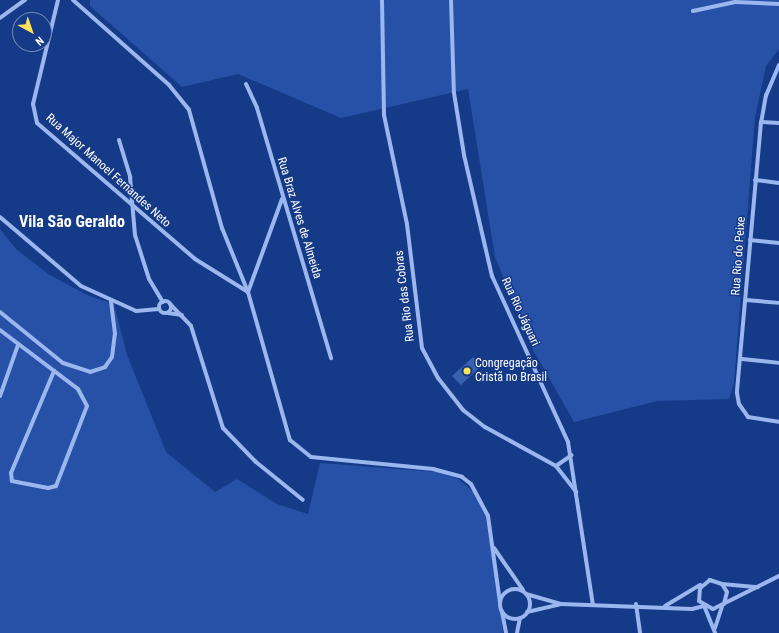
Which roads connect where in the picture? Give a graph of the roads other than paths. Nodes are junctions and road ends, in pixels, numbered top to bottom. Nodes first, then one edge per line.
1 (26, 0) edge
2 (58, 0) edge
3 (73, 0) edge
4 (382, 0) edge
5 (451, 0) edge
6 (779, 4) edge
7 (692, 11) dead end
8 (0, 18) edge
9 (779, 65) edge
10 (246, 84) dead end
11 (761, 122) junction
12 (779, 123) edge
13 (119, 140) dead end
14 (755, 180) junction
15 (779, 183) edge
16 (282, 199) junction
17 (133, 208) junction
18 (0, 216) edge
19 (750, 240) junction
20 (779, 243) edge
21 (248, 292) junction
22 (111, 300) junction
23 (746, 300) junction
24 (163, 302) junction
25 (170, 304) junction
26 (779, 304) edge
27 (159, 309) junction
28 (0, 312) edge
29 (168, 313) junction
30 (183, 315) junction
31 (0, 330) edge
32 (18, 345) junction
33 (331, 358) dead end
34 (742, 359) junction
35 (779, 363) edge
36 (54, 372) junction
37 (0, 396) edge
38 (779, 422) edge
39 (572, 455) junction
40 (556, 466) junction
41 (576, 492) junction
42 (303, 500) dead end
43 (494, 548) junction
44 (779, 576) edge
45 (702, 584) junction
46 (722, 584) junction
47 (759, 587) junction
48 (524, 592) junction
49 (500, 602) junction
50 (561, 604) junction
51 (636, 604) junction
52 (593, 605) junction
53 (723, 605) junction
54 (664, 606) junction
55 (704, 607) junction
56 (502, 611) junction
57 (527, 612) junction
58 (520, 618) junction
59 (715, 631) edge
60 (506, 633) edge
61 (518, 633) edge
62 (640, 633) edge

1 - 8 street
2 - 17 street, Rua Major Manoel Fernandes Neto
3 - 21 street
4 - 40 street, Rua Rio das Cobras
5 - 39 street, Rua Rio Jáguari
6 - 7 street
9 - 11 street, Rua Rio do Peixe
10 - 16 street, Rua Braz Alves de Almeida
11 - 12 street
11 - 14 street, Rua Rio do Peixe
13 - 17 street
14 - 15 street
14 - 19 street, Rua Rio do Peixe
16 - 21 street
16 - 33 street, Rua Braz Alves de Almeida
17 - 21 street, Rua Major Manoel Fernandes Neto
17 - 24 street
18 - 22 street
19 - 20 street
19 - 23 street, Rua Rio do Peixe
21 - 43 street
22 - 27 street
22 - 28 street
23 - 26 street
23 - 34 street, Rua Rio do Peixe
24 - 25 street
24 - 27 street
25 - 29 street
25 - 30 street
27 - 29 street
29 - 30 street
30 - 42 street
31 - 32 street
32 - 36 street
32 - 37 street
34 - 35 street
34 - 38 street, Rua Rio do Peixe
36 - 36 street
39 - 40 street
39 - 41 street, Rua Rio Jáguari
40 - 41 street, Rua Rio das Cobras
41 - 52 street, Rua Rio Jáguari
43 - 48 street
43 - 49 street
44 - 47 street
45 - 46 street
45 - 54 street
45 - 55 street
46 - 47 street
46 - 53 street
47 - 53 street
48 - 49 street
48 - 50 street
48 - 57 street
49 - 56 street
50 - 52 street
50 - 57 street
51 - 52 street
51 - 54 street
51 - 62 street
53 - 55 street
53 - 59 street
54 - 55 street
55 - 59 street
56 - 58 street
56 - 60 street
57 - 58 street
58 - 61 street

